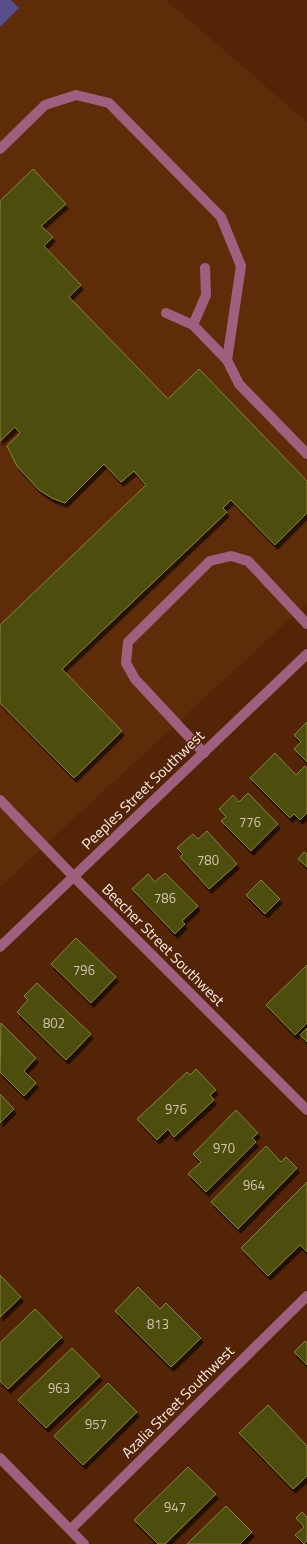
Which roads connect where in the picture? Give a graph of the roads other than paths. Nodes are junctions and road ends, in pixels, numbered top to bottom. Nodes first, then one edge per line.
1 (0, 149) edge
2 (205, 268) dead end
3 (166, 313) dead end
4 (193, 325) junction
5 (227, 360) junction
6 (307, 454) edge
7 (307, 624) edge
8 (307, 654) edge
9 (204, 753) junction
10 (0, 800) edge
11 (74, 877) junction
12 (0, 947) edge
13 (307, 1110) edge
14 (307, 1296) edge
15 (0, 1458) edge
16 (70, 1530) junction
17 (84, 1544) edge

1 - 5 street
2 - 4 street
3 - 4 street
4 - 5 street
5 - 6 street
7 - 9 street
8 - 9 street, Peeples Street Southwest
9 - 11 street, Peeples Street Southwest
10 - 11 street, Beecher Street Southwest
11 - 12 street, Peeples Street Southwest
11 - 13 street, Beecher Street Southwest
14 - 16 street, Azalia Street Southwest
15 - 16 street
16 - 17 street

